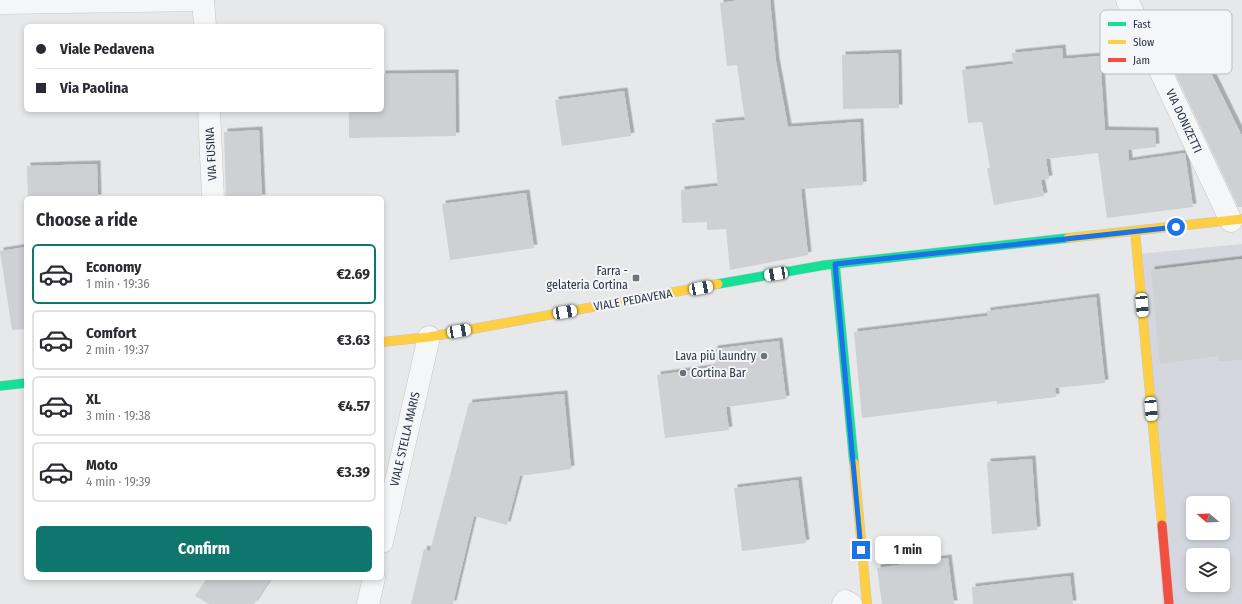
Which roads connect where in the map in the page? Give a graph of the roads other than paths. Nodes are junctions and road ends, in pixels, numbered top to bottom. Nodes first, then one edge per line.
1 (203, 0) edge
2 (1127, 0) edge
3 (0, 3) edge
4 (1132, 10) edge
5 (205, 24) edge
6 (1164, 74) edge
7 (209, 112) edge
8 (213, 196) edge
9 (1236, 220) edge
10 (1135, 231) junction
11 (835, 264) junction
12 (429, 337) junction
13 (384, 342) edge
14 (24, 383) edge
15 (0, 386) edge
16 (384, 533) edge
17 (374, 580) edge
18 (368, 604) edge
19 (843, 604) edge
20 (851, 604) edge
21 (867, 604) edge
22 (1169, 604) edge

1 - 3 street
1 - 5 street
2 - 4 street, VIA DONIZETTI
6 - 9 street, VIA DONIZETTI
7 - 8 street, VIA FUSINA
9 - 10 main road, VIALE PEDAVENA
10 - 11 main road, VIALE PEDAVENA
10 - 22 main road
11 - 12 main road, VIALE PEDAVENA
11 - 21 main road
12 - 13 main road, VIALE PEDAVENA
12 - 16 street, VIALE STELLA MARIS
14 - 15 main road
17 - 18 street
19 - 20 street

